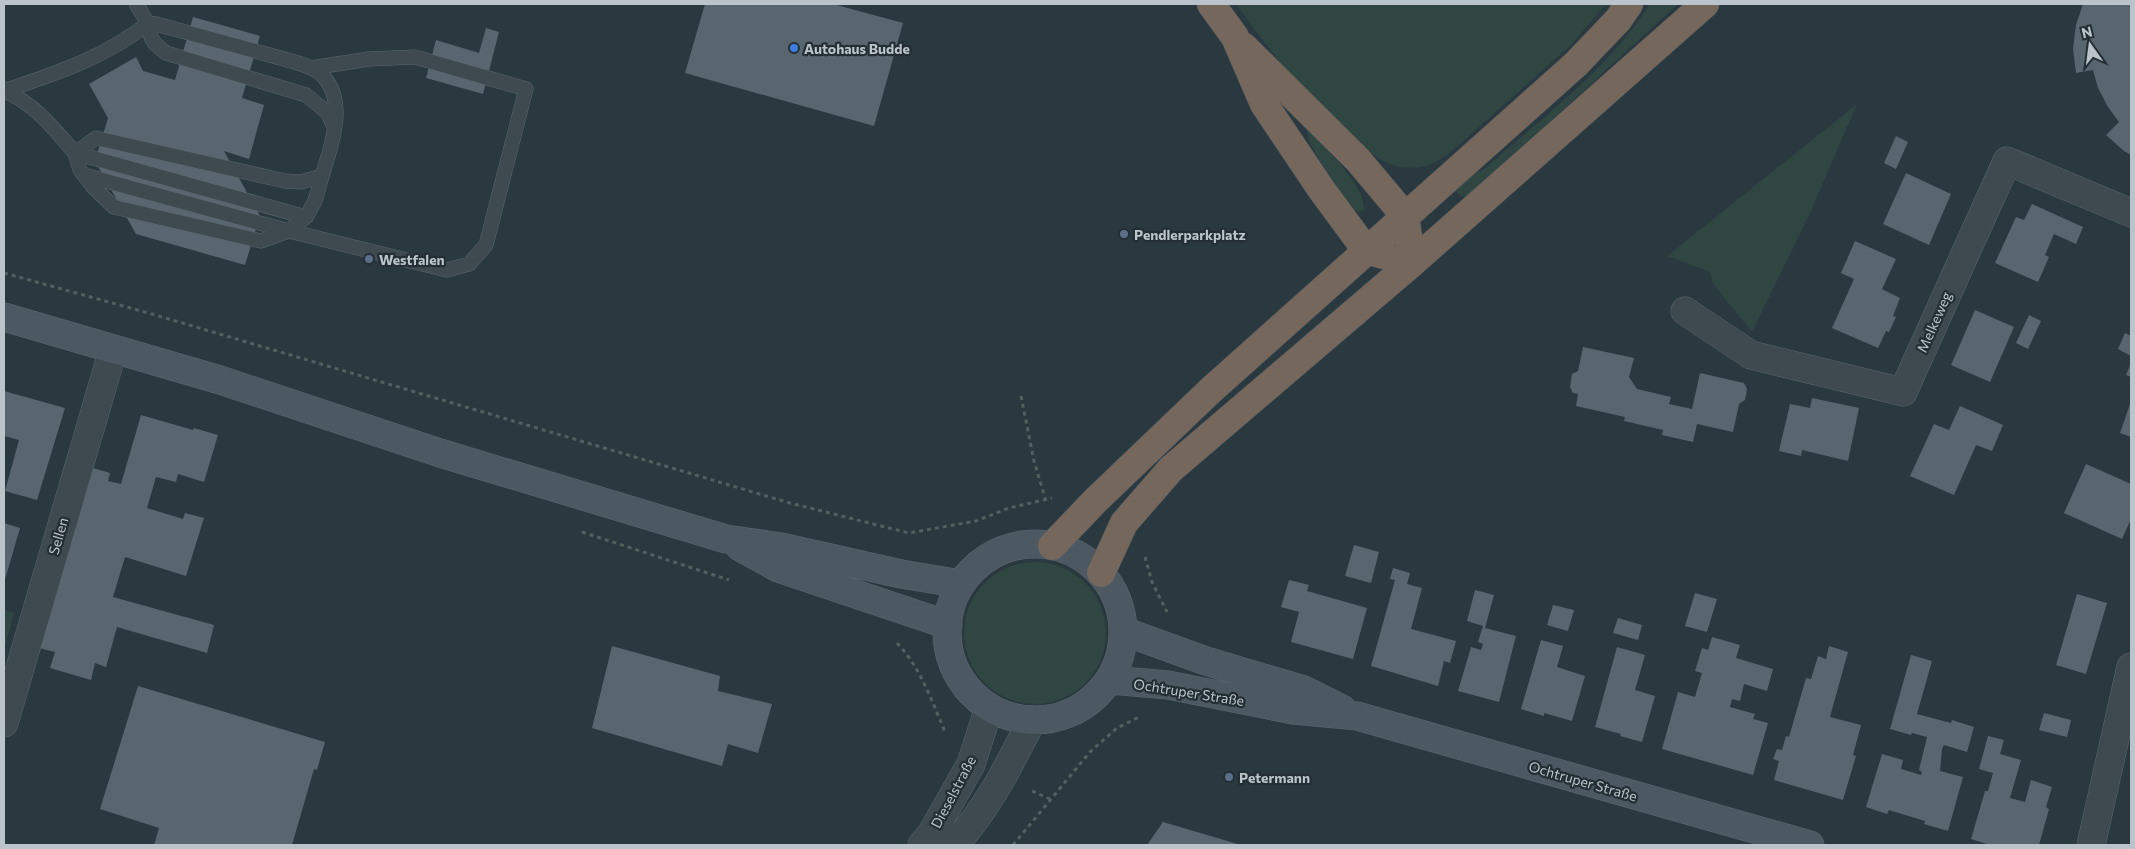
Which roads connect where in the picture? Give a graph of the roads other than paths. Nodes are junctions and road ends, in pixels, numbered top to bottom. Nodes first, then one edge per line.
1 (136, 4) edge
2 (1211, 4) edge
3 (1629, 4) edge
4 (1705, 4) edge
5 (148, 23) junction
6 (1235, 38) junction
7 (311, 68) junction
8 (4, 91) edge
9 (334, 127) junction
10 (76, 153) junction
11 (84, 175) junction
12 (322, 176) junction
13 (2131, 213) edge
14 (1405, 216) junction
15 (306, 217) junction
16 (289, 231) junction
17 (1366, 250) junction
18 (1412, 263) junction
19 (1685, 311) dead end
20 (4, 318) edge
21 (113, 350) junction
22 (726, 539) junction
23 (1052, 546) junction
24 (1101, 573) junction
25 (961, 584) junction
26 (948, 625) junction
27 (1123, 631) junction
28 (2131, 667) edge
29 (1110, 680) junction
30 (989, 708) junction
31 (1357, 716) junction
32 (1032, 720) junction
33 (4, 722) edge
34 (922, 845) edge
35 (954, 845) edge
36 (1810, 845) edge
37 (2091, 845) edge

1 - 5 lane
2 - 6 highway
3 - 14 highway
4 - 18 highway
5 - 7 lane
5 - 8 lane
5 - 9 lane
6 - 14 highway
6 - 17 highway
7 - 9 lane
7 - 16 lane
8 - 10 lane
9 - 12 lane
10 - 11 lane
10 - 12 lane
10 - 15 lane
11 - 16 lane
11 - 16 lane
12 - 15 lane
13 - 19 street, Melkeweg
14 - 17 highway
14 - 18 highway
15 - 16 lane
17 - 18 highway
17 - 23 highway
18 - 24 highway
20 - 21 main road
21 - 22 main road
21 - 33 street, Sellen
22 - 25 main road
22 - 26 main road
23 - 24 main road
23 - 25 main road
24 - 27 main road
25 - 26 main road
26 - 30 main road
27 - 29 main road
27 - 31 main road, Ochtruper Straße
28 - 37 street
29 - 31 main road, Ochtruper Straße
29 - 32 main road
30 - 32 main road
30 - 34 street, Dieselstraße
31 - 36 main road, Ochtruper Straße
32 - 35 street, Dieselstraße

